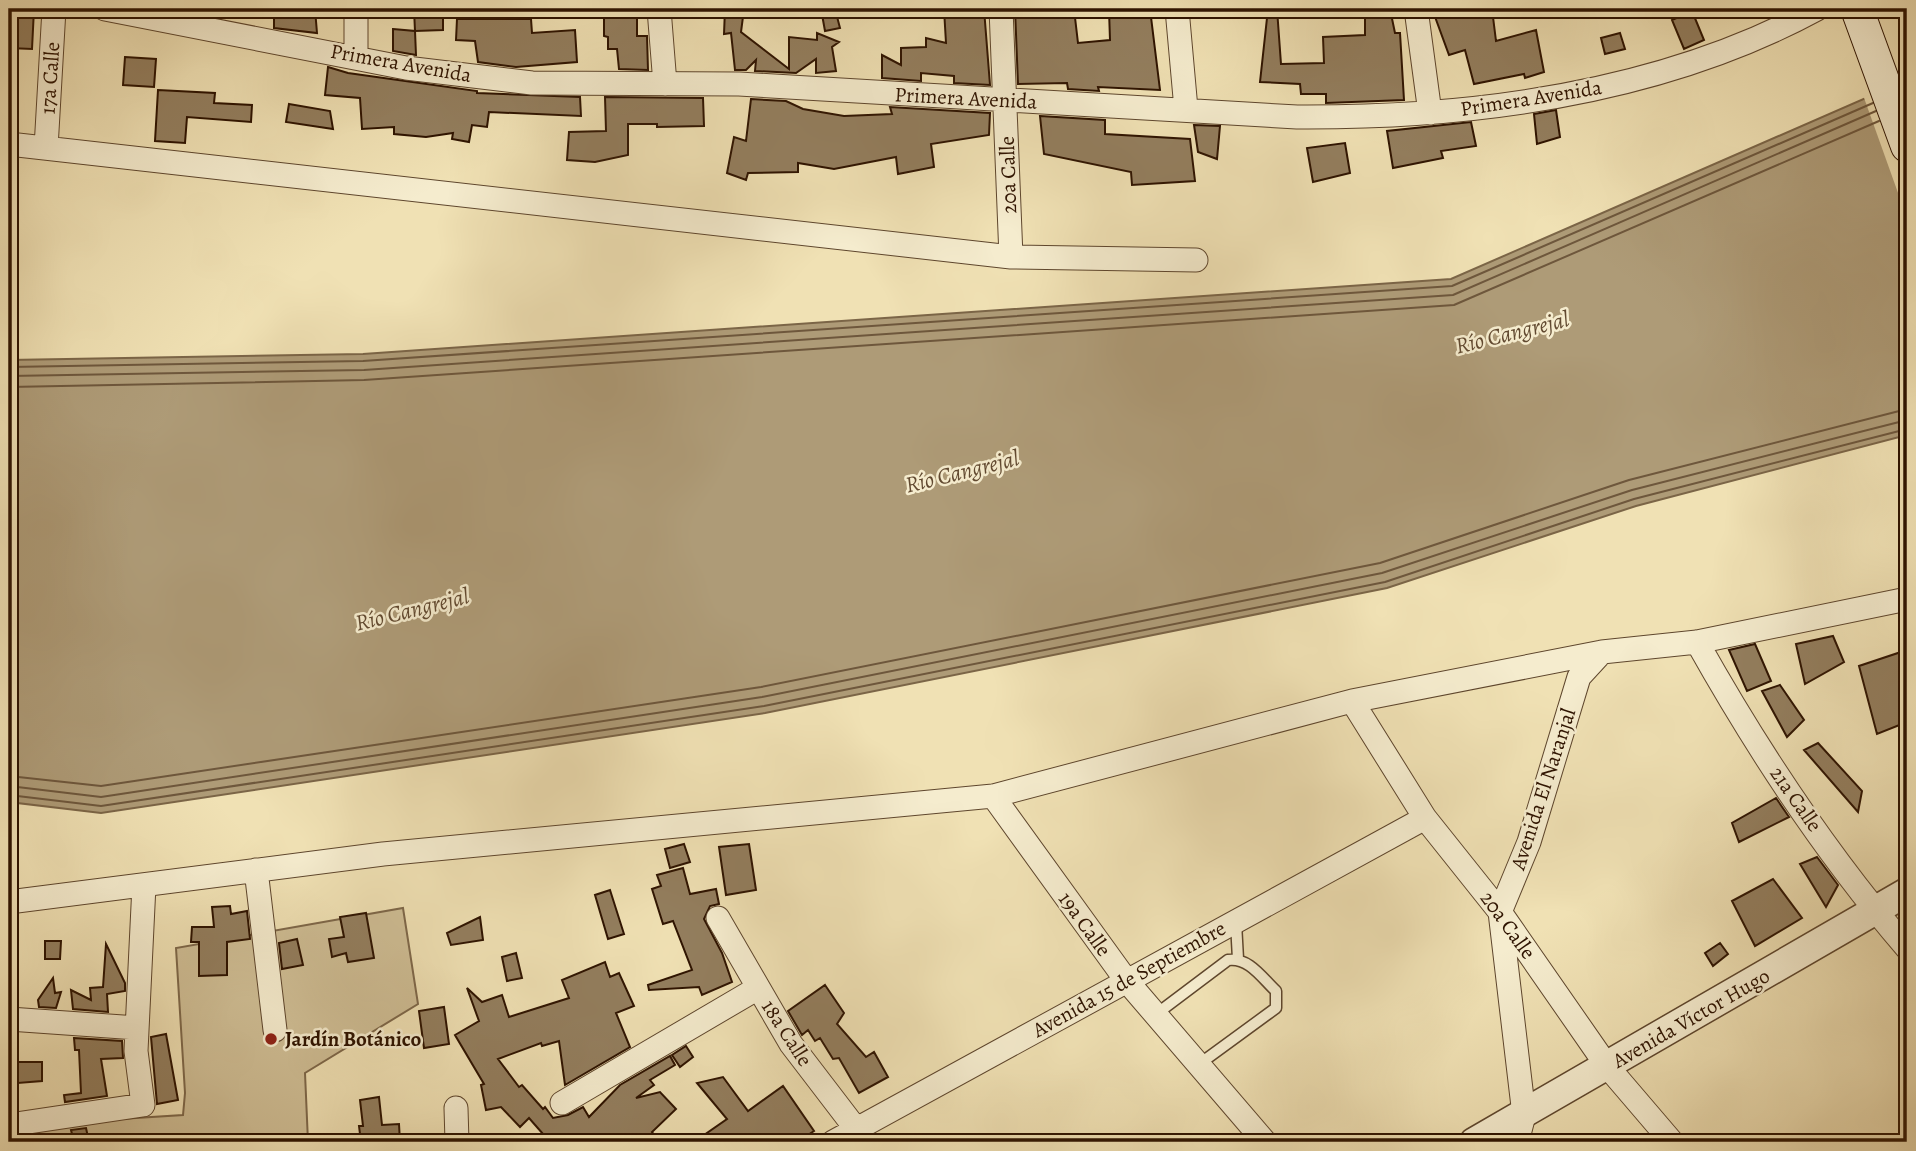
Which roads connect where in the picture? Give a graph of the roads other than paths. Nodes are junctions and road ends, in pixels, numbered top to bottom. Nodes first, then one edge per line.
1 (54, 9) edge
2 (105, 9) edge
3 (356, 9) edge
4 (659, 9) edge
5 (1001, 9) edge
6 (1177, 9) edge
7 (1416, 9) edge
8 (1857, 9) edge
9 (1810, 11) edge
10 (356, 57) junction
11 (665, 84) junction
12 (1006, 101) junction
13 (1186, 109) junction
14 (1430, 113) junction
15 (9, 144) edge
16 (1907, 146) edge
17 (46, 148) junction
18 (1011, 257) junction
19 (1196, 260) dead end
20 (1907, 599) edge
21 (1697, 642) junction
22 (1602, 652) junction
23 (1352, 701) junction
24 (993, 796) junction
25 (1425, 818) junction
26 (256, 870) junction
27 (144, 885) junction
28 (1907, 892) edge
29 (9, 902) edge
30 (1500, 912) junction
31 (1876, 912) junction
32 (718, 918) dead end
33 (1235, 921) junction
34 (1907, 948) edge
35 (1238, 959) junction
36 (1126, 981) junction
37 (758, 988) junction
38 (1155, 1015) junction
39 (9, 1019) edge
40 (137, 1028) junction
41 (275, 1030) dead end
42 (1198, 1065) junction
43 (1607, 1066) junction
44 (562, 1103) dead end
45 (456, 1108) dead end
46 (1524, 1115) junction
47 (9, 1125) edge
48 (861, 1136) edge
49 (457, 1142) edge
50 (833, 1142) edge
51 (1265, 1142) edge
52 (1474, 1142) edge
53 (1517, 1142) edge
54 (1672, 1142) edge

1 - 17 street, 17a Calle
2 - 10 street, Primera Avenida
3 - 10 street
4 - 11 street
5 - 12 street, 20a Calle
6 - 13 street
7 - 14 street
8 - 16 main road
9 - 14 street, Primera Avenida
10 - 11 street, Primera Avenida
11 - 12 street, Primera Avenida
12 - 13 street, Primera Avenida
12 - 18 street, 20a Calle
13 - 14 street, Primera Avenida
15 - 17 street
17 - 18 street
18 - 19 street
20 - 21 street
21 - 22 street
21 - 31 street, 21a Calle
22 - 23 street
22 - 30 street, Avenida El Naranjal
23 - 24 street
23 - 25 street, 20a Calle
24 - 26 street
24 - 36 street, 19a Calle
25 - 30 street, 20a Calle
25 - 33 street, Avenida 15 de Septiembre
26 - 27 street
26 - 41 street
27 - 29 street
27 - 40 street
28 - 31 street, Avenida Víctor Hugo
30 - 43 street, 20a Calle
30 - 46 street, Avenida El Naranjal
31 - 34 street, 21a Calle
31 - 43 street, Avenida Víctor Hugo
32 - 37 street, 18a Calle
33 - 35 lane
33 - 36 street, Avenida 15 de Septiembre
35 - 38 lane
35 - 42 lane
36 - 38 street, 19a Calle
36 - 48 street, Avenida 15 de Septiembre
37 - 44 street
37 - 48 street, 18a Calle
38 - 42 street, 19a Calle
39 - 40 street
40 - 47 street
42 - 51 street, 19a Calle
43 - 46 street, Avenida Víctor Hugo
43 - 54 street, 20a Calle
45 - 49 street
46 - 52 street, Avenida Víctor Hugo
46 - 53 street, Avenida El Naranjal
48 - 50 street, Avenida 15 de Septiembre

